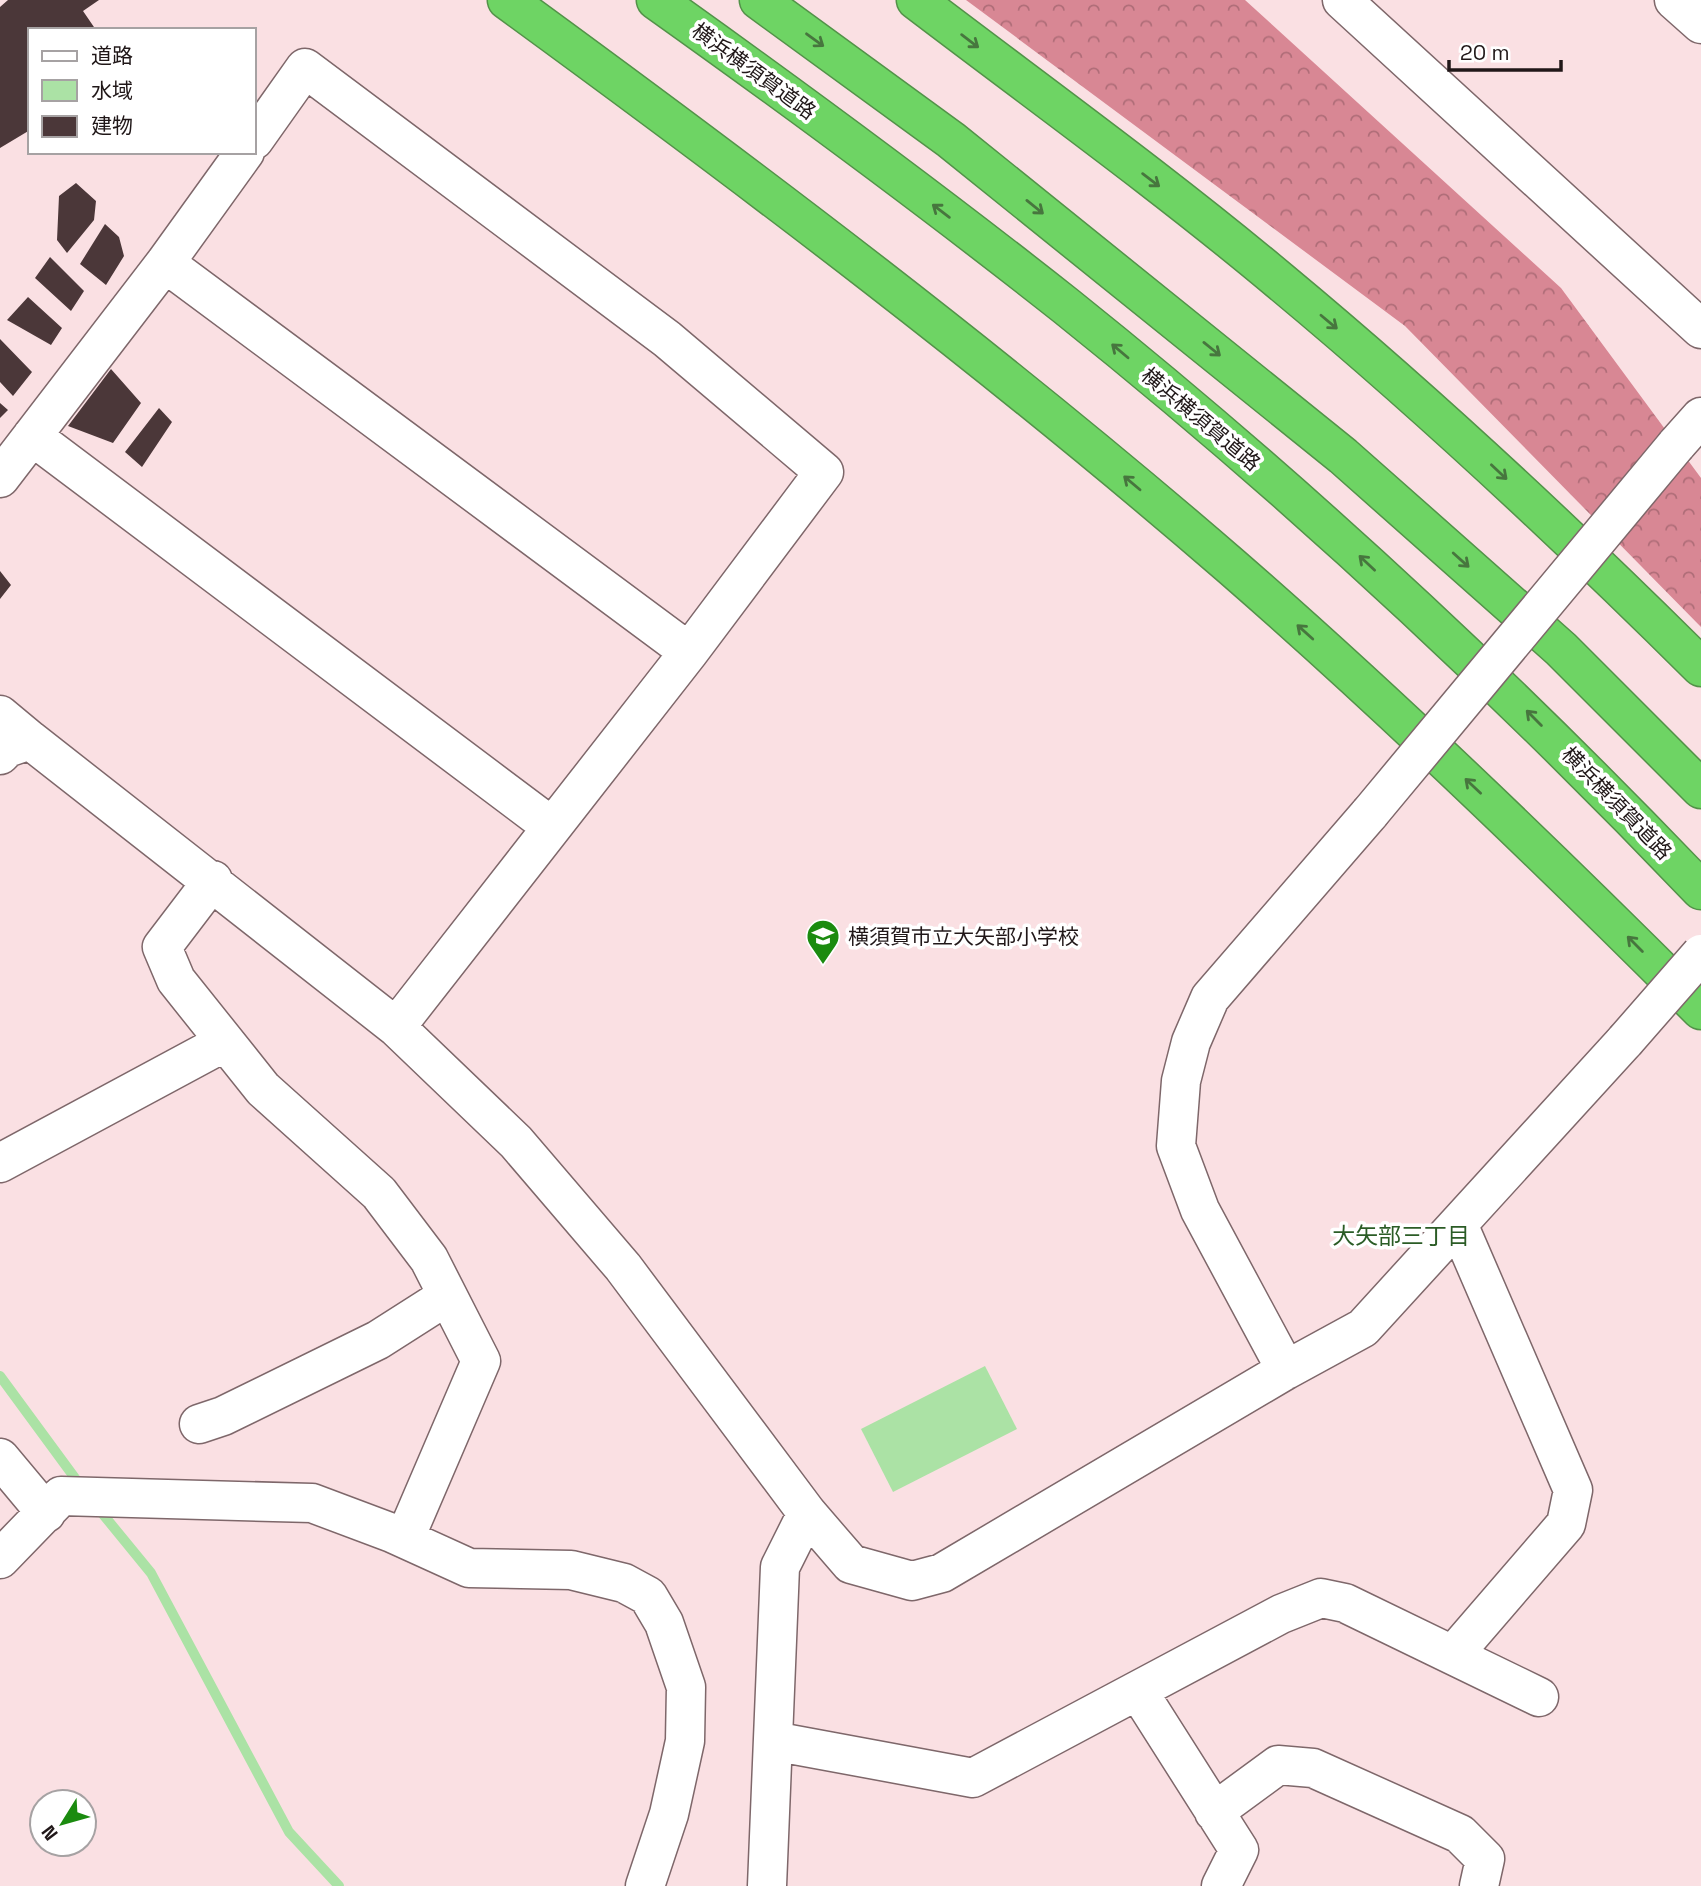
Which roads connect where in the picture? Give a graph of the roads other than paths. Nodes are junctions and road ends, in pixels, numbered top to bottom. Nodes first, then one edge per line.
1 (507, 0) edge
2 (656, 0) edge
3 (760, 0) edge
4 (916, 0) edge
5 (1342, 0) edge
6 (1674, 0) edge
7 (1701, 24) edge
8 (256, 137) edge
9 (244, 154) edge
10 (165, 263) junction
11 (1701, 329) edge
12 (1701, 416) edge
13 (32, 436) junction
14 (0, 478) edge
15 (689, 652) junction
16 (1701, 667) edge
17 (0, 715) edge
18 (15, 747) edge
19 (1701, 789) edge
20 (552, 828) junction
21 (213, 880) junction
22 (1701, 890) edge
23 (1701, 954) edge
24 (1701, 1010) edge
25 (396, 1027) junction
26 (225, 1041) junction
27 (0, 1163) edge
28 (1458, 1224) junction
29 (447, 1296) junction
30 (1286, 1370) junction
31 (199, 1424) dead end
32 (0, 1458) edge
33 (54, 1505) junction
34 (807, 1513) junction
35 (405, 1538) junction
36 (0, 1559) edge
37 (1452, 1655) junction
38 (1138, 1691) junction
39 (1539, 1697) dead end
40 (773, 1741) junction
41 (1214, 1812) junction
42 (645, 1886) edge
43 (767, 1886) edge
44 (1221, 1886) edge
45 (1479, 1886) edge

24 -> 1 highway
22 -> 2 highway, 横浜横須賀道路
3 -> 19 highway
4 -> 16 highway
5 - 11 street
6 - 7 street
8 - 15 street
9 - 10 street
10 - 13 street
10 - 15 street
12 - 30 street, bridge
13 - 14 street
13 - 20 street
15 - 20 street
17 - 18 street
18 - 21 street
20 - 25 street
21 - 25 street
21 - 26 street
23 - 28 street, bridge
25 - 34 street
26 - 27 street
26 - 29 street
28 - 30 street
28 - 37 street
29 - 31 street
29 - 35 street
30 - 34 street
32 - 33 street
33 - 35 street
33 - 36 street
34 - 40 street
35 - 42 street
37 - 38 street
37 - 39 street
38 - 40 street
38 - 41 street
40 - 43 street
41 - 44 street
41 - 45 street

